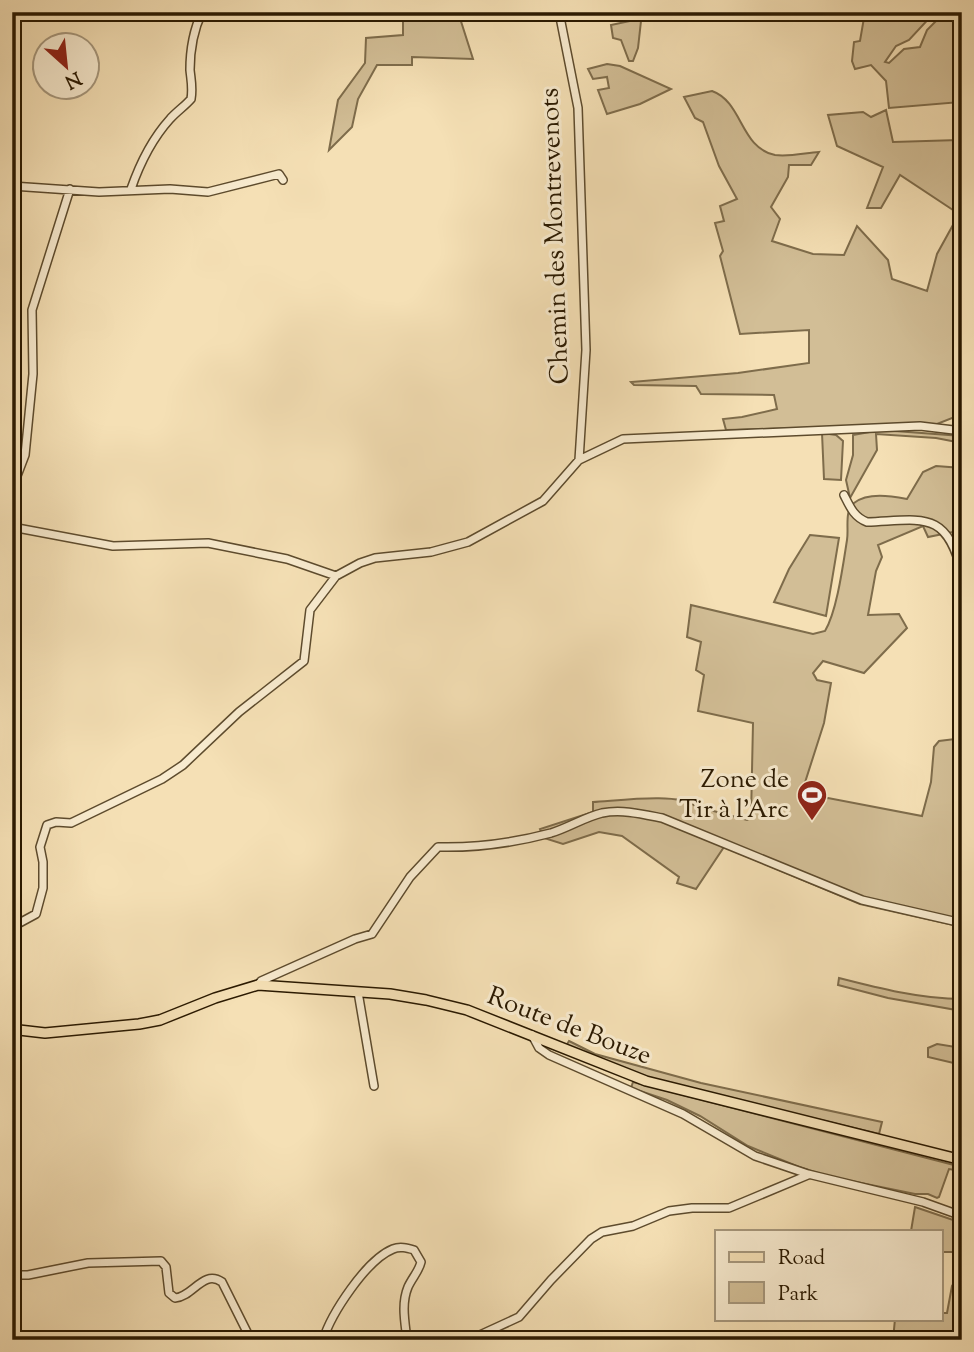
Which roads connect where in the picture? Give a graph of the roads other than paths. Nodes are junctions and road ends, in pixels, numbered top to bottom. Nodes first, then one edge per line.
1 (202, 12) edge
2 (559, 12) edge
3 (283, 180) dead end
4 (12, 186) edge
5 (71, 189) junction
6 (131, 189) junction
7 (962, 431) edge
8 (579, 460) junction
9 (12, 489) edge
10 (844, 495) dead end
11 (12, 527) edge
12 (962, 573) edge
13 (336, 576) junction
14 (962, 923) edge
15 (12, 928) edge
16 (258, 985) junction
17 (358, 992) junction
18 (12, 1027) edge
19 (533, 1035) junction
20 (374, 1086) dead end
21 (962, 1160) edge
22 (808, 1174) junction
23 (962, 1216) edge
24 (12, 1275) edge
25 (251, 1340) edge
26 (323, 1340) edge
27 (407, 1340) edge
28 (469, 1340) edge

1 - 6 street
2 - 8 street, Chemin des Montrevenots
3 - 6 street
4 - 5 street
5 - 6 street
5 - 9 street
7 - 8 street
8 - 13 street
10 - 12 street
11 - 13 street
13 - 15 street
14 - 16 street
16 - 17 main road, Route de Bouze
16 - 18 main road, Route de Bouze
17 - 19 main road, Route de Bouze
17 - 20 street
19 - 21 main road, Route de Bouze
19 - 22 street
22 - 23 street
22 - 28 street
24 - 25 street
26 - 27 street

